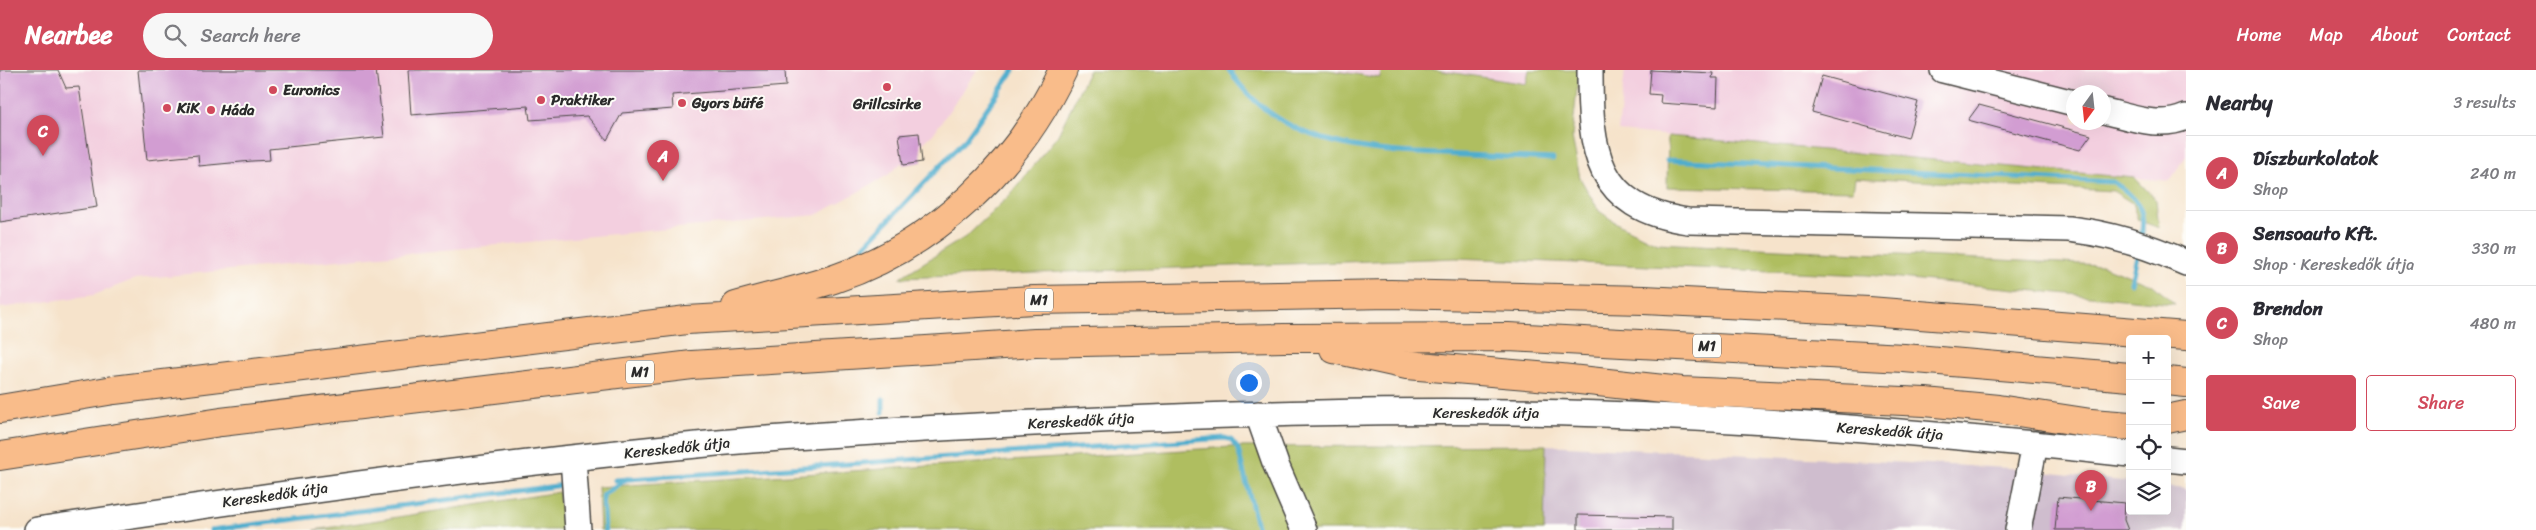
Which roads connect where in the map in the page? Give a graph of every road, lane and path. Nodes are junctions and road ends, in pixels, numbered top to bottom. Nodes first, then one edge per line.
1 (1063, 70) edge
2 (1590, 70) edge
3 (1604, 70) edge
4 (1943, 70) edge
5 (2066, 101) edge
6 (2111, 113) edge
7 (2186, 117) edge
8 (1591, 128) junction
9 (2152, 248) junction
10 (2186, 263) edge
11 (2186, 282) edge
12 (687, 320) junction
13 (2186, 336) edge
14 (1284, 338) junction
15 (2126, 377) edge
16 (2171, 381) edge
17 (2186, 383) edge
18 (0, 408) edge
19 (1258, 414) junction
20 (2186, 415) edge
21 (2171, 418) edge
22 (2126, 426) edge
23 (2035, 444) junction
24 (2126, 454) edge
25 (0, 456) edge
26 (573, 458) junction
27 (2171, 459) edge
28 (2186, 461) edge
29 (37, 530) edge
30 (578, 530) edge
31 (1304, 530) edge
32 (2018, 530) edge

1 - 12 highway
2 - 8 street
3 - 8 street
4 - 5 street
6 - 7 street
8 - 9 street
9 - 10 street
9 - 11 street
12 - 13 highway, M1
12 - 18 highway, M1
14 - 15 highway, M1
14 - 22 highway
14 - 25 highway, M1
16 - 17 highway
19 - 23 street, Kereskedők útja
19 - 26 street, Kereskedők útja
19 - 31 street
20 - 21 highway
23 - 24 street, Kereskedők útja
23 - 32 street
26 - 29 street, Kereskedők útja
26 - 30 street
27 - 28 street

